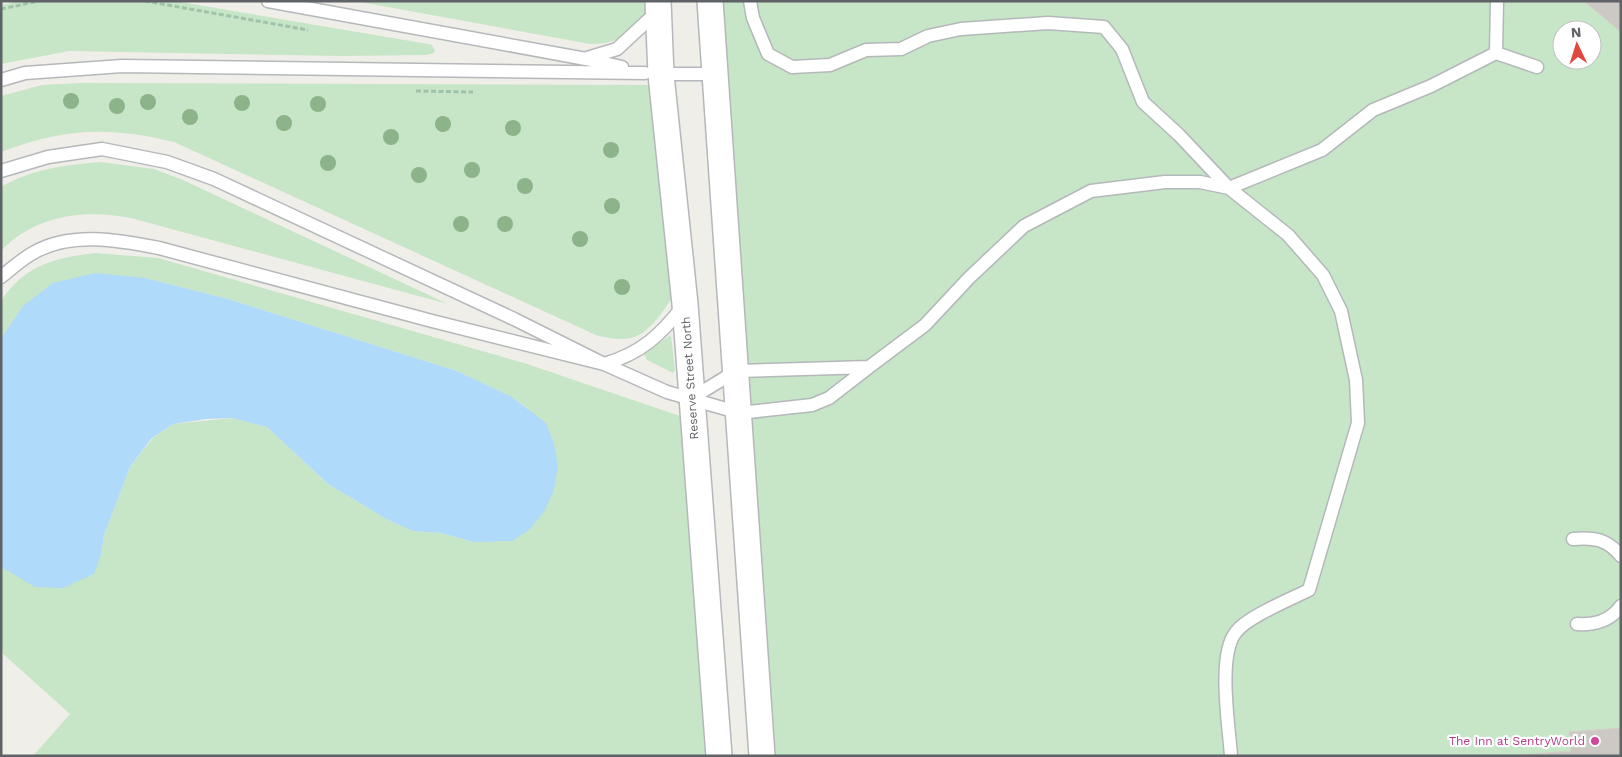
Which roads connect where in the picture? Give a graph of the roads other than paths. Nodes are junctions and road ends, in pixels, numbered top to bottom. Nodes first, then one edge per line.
1 (268, 1) edge
2 (710, 1) edge
3 (750, 1) edge
4 (1497, 1) edge
5 (658, 6) edge
6 (1496, 53) junction
7 (586, 59) junction
8 (1537, 67) dead end
9 (653, 74) junction
10 (714, 74) junction
11 (1, 80) edge
12 (1, 171) edge
13 (1229, 188) junction
14 (1, 276) edge
15 (685, 304) junction
16 (604, 364) junction
17 (869, 367) junction
18 (736, 371) junction
19 (692, 398) junction
20 (740, 413) junction
21 (1572, 540) dead end
22 (1621, 556) edge
23 (1621, 606) edge
24 (1577, 624) dead end
25 (719, 756) edge
26 (762, 756) edge
27 (1231, 756) edge

1 - 7 lane
2 - 10 street
3 - 13 lane
4 - 6 lane
5 - 7 lane
5 - 9 street, Reserve Street North
6 - 8 lane
6 - 13 lane
7 - 9 lane
9 - 10 lane
9 - 11 lane
9 - 15 street, Reserve Street North
10 - 18 street
12 - 16 lane
13 - 17 lane
13 - 27 lane
14 - 16 lane
15 - 16 lane
15 - 19 street, Reserve Street North
16 - 19 lane
17 - 18 lane
17 - 20 lane
18 - 19 lane
18 - 20 street
19 - 20 lane
19 - 25 street, Reserve Street North
20 - 26 street
21 - 22 lane
23 - 24 lane

